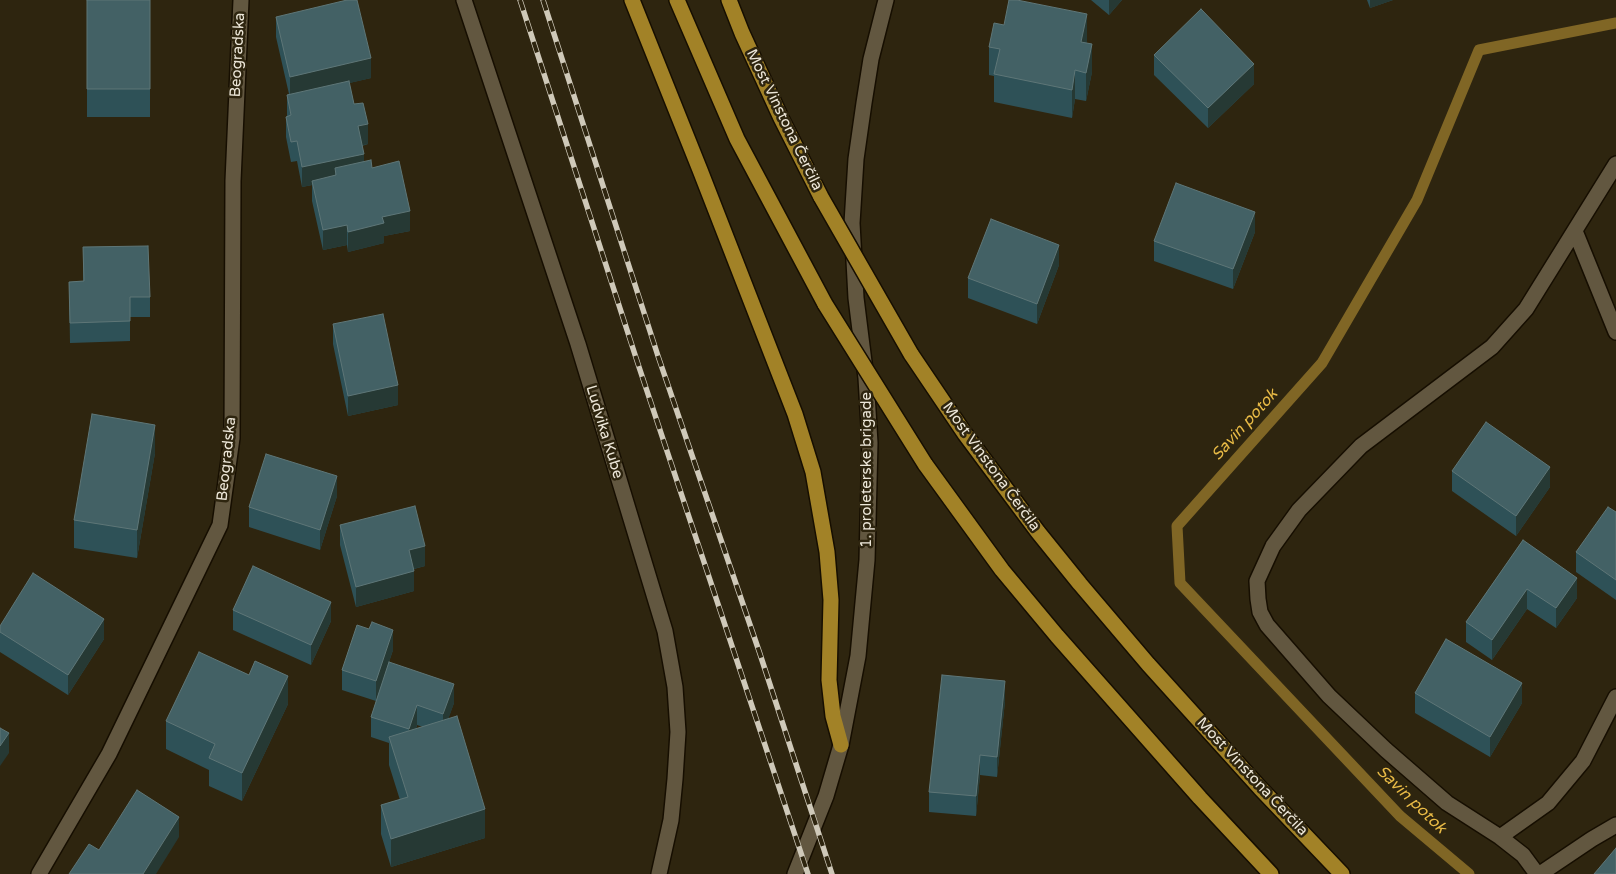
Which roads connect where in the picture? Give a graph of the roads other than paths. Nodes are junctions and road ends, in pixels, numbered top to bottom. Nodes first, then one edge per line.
1 (241, 0) edge
2 (464, 0) edge
3 (632, 0) edge
4 (677, 0) edge
5 (729, 0) edge
6 (886, 0) edge
7 (1616, 164) edge
8 (1575, 230) junction
9 (1616, 332) edge
10 (1616, 697) edge
11 (841, 745) junction
12 (1616, 825) edge
13 (1500, 837) junction
14 (39, 874) edge
15 (659, 874) edge
16 (795, 874) edge
17 (1271, 874) edge
18 (1342, 874) edge
19 (1539, 874) edge

1 - 14 street, Beogradska
2 - 15 street, Ludvika Kube
3 - 11 main road
4 - 17 main road, bridge
5 - 18 main road, Most Vinstona Čerčila, bridge
6 - 11 street, 1. proleterske brigade
7 - 8 street
8 - 9 street
8 - 13 street
10 - 13 street
11 - 16 street, 1. proleterske brigade
12 - 19 street
13 - 19 street

